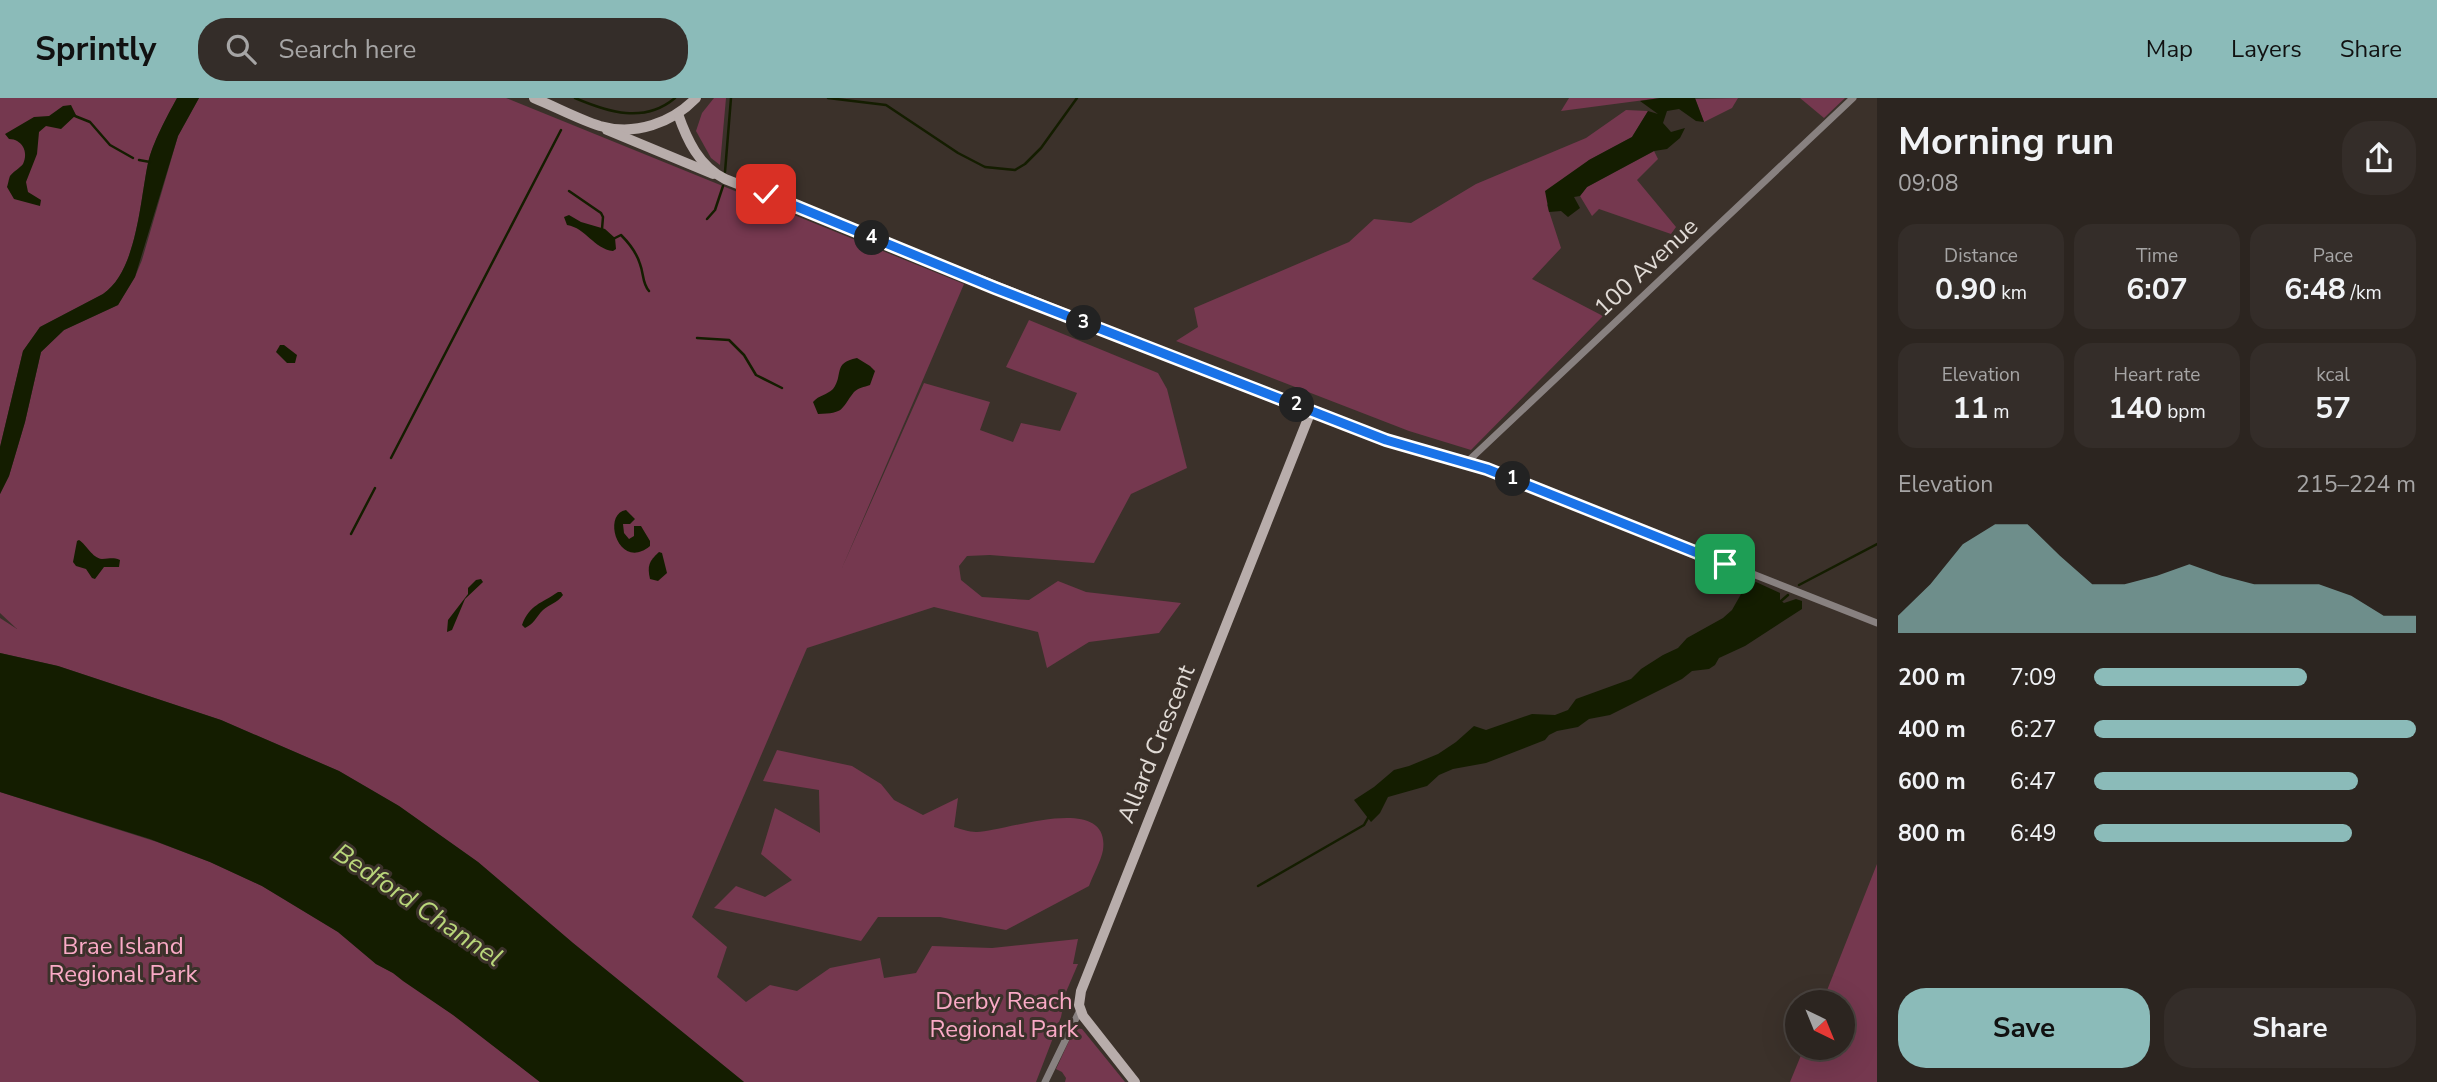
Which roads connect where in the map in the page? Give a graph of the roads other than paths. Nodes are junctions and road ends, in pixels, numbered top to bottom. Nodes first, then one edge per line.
1 (534, 98) edge
2 (696, 98) edge
3 (1853, 98) edge
4 (678, 114) junction
5 (601, 126) junction
6 (720, 177) junction
7 (1311, 411) junction
8 (1465, 464) junction
9 (1877, 623) edge
10 (1080, 1010) junction
11 (1045, 1082) edge
12 (1135, 1082) edge

1 - 5 street
2 - 4 street
3 - 8 street, 100 Avenue
4 - 5 street
4 - 6 street
5 - 6 street
6 - 7 street
7 - 8 street
7 - 10 street, Allard Crescent
8 - 9 street
10 - 11 street
10 - 12 street

